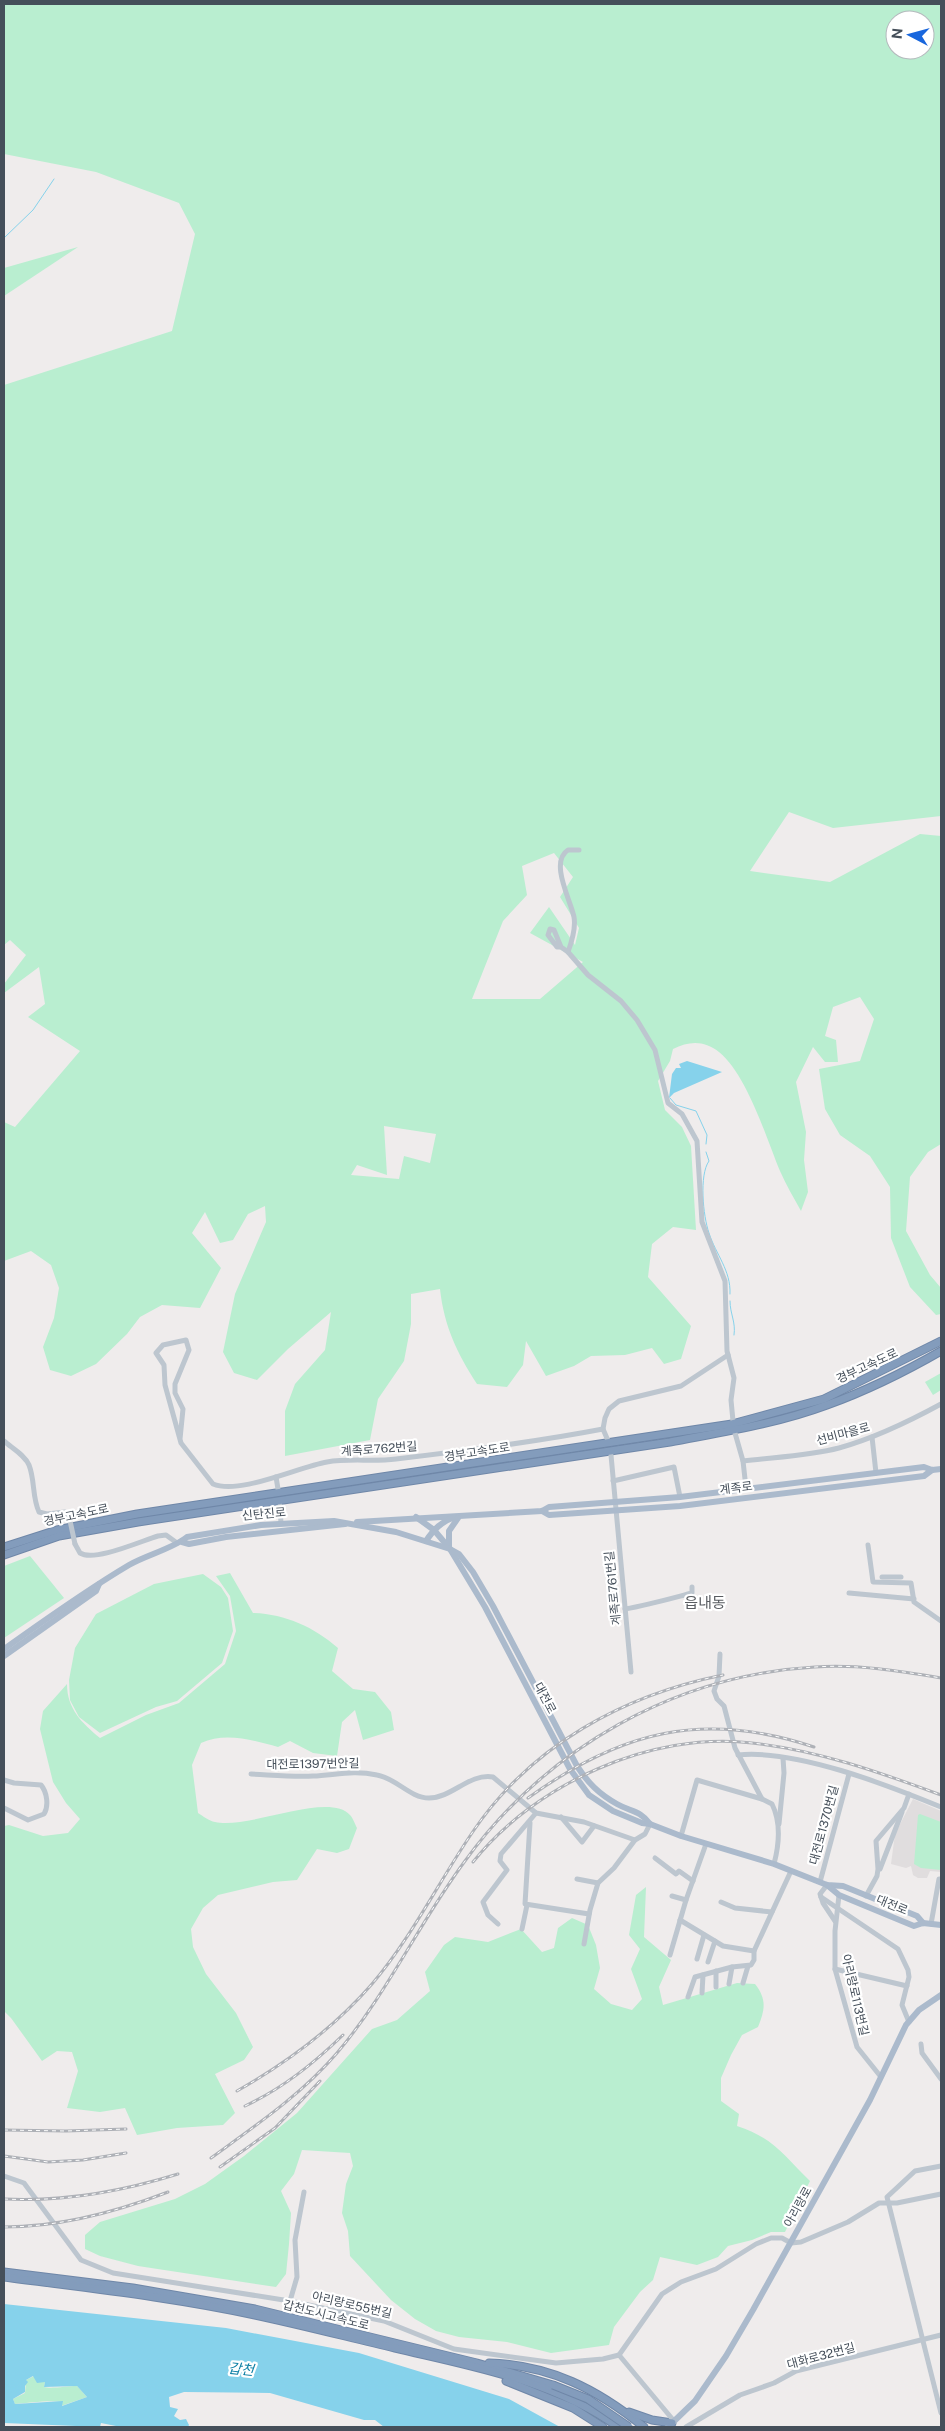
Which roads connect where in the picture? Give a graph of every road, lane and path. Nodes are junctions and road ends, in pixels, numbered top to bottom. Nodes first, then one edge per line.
1 (579, 850) dead end
2 (559, 947) dead end
3 (568, 952) junction
4 (941, 1341) edge
5 (941, 1351) edge
6 (728, 1355) junction
7 (941, 1404) edge
8 (733, 1421) dead end
9 (603, 1429) junction
10 (735, 1433) dead end
11 (872, 1437) junction
12 (180, 1439) junction
13 (4, 1441) edge
14 (608, 1443) dead end
15 (611, 1455) dead end
16 (743, 1461) junction
17 (941, 1469) edge
18 (932, 1470) junction
19 (876, 1473) junction
20 (276, 1477) junction
21 (612, 1481) junction
22 (746, 1488) junction
23 (278, 1489) dead end
24 (680, 1497) junction
25 (614, 1502) junction
26 (280, 1505) dead end
27 (542, 1511) junction
28 (615, 1511) junction
29 (461, 1515) junction
30 (416, 1517) junction
31 (349, 1523) junction
32 (282, 1524) junction
33 (434, 1530) junction
34 (426, 1541) junction
35 (179, 1542) junction
36 (868, 1545) dead end
37 (4, 1546) edge
38 (450, 1549) junction
39 (4, 1555) edge
40 (901, 1576) dead end
41 (882, 1577) dead end
42 (99, 1584) junction
43 (692, 1587) dead end
44 (849, 1593) dead end
45 (914, 1599) junction
46 (625, 1608) junction
47 (941, 1621) edge
48 (4, 1649) edge
49 (720, 1654) dead end
50 (4, 1656) edge
51 (631, 1672) dead end
52 (738, 1755) junction
53 (783, 1758) junction
54 (251, 1774) dead end
55 (849, 1774) junction
56 (4, 1780) edge
57 (909, 1794) junction
58 (762, 1799) junction
59 (941, 1807) edge
60 (4, 1808) edge
61 (904, 1808) junction
62 (536, 1814) junction
63 (561, 1817) junction
64 (530, 1823) junction
65 (650, 1824) junction
66 (594, 1826) junction
67 (778, 1827) junction
68 (680, 1836) junction
69 (634, 1840) junction
70 (706, 1844) junction
71 (655, 1858) dead end
72 (774, 1864) junction
73 (791, 1871) junction
74 (877, 1876) junction
75 (940, 1879) edge
76 (577, 1880) dead end
77 (693, 1881) junction
78 (820, 1882) junction
79 (598, 1883) junction
80 (828, 1885) junction
81 (839, 1895) junction
82 (672, 1896) dead end
83 (866, 1896) junction
84 (821, 1897) junction
85 (686, 1900) junction
86 (721, 1902) dead end
87 (527, 1905) junction
88 (837, 1908) junction
89 (772, 1912) junction
90 (589, 1914) junction
91 (680, 1920) junction
92 (835, 1922) junction
93 (498, 1924) dead end
94 (927, 1924) junction
95 (941, 1925) edge
96 (522, 1929) dead end
97 (704, 1934) junction
98 (715, 1941) junction
99 (584, 1944) dead end
100 (754, 1951) junction
101 (670, 1955) dead end
102 (697, 1959) dead end
103 (708, 1962) dead end
104 (748, 1966) junction
105 (732, 1967) junction
106 (836, 1968) junction
107 (716, 1971) junction
108 (703, 1975) junction
109 (743, 1983) dead end
110 (729, 1984) dead end
111 (907, 1986) junction
112 (716, 1987) dead end
113 (702, 1993) dead end
114 (941, 1995) edge
115 (688, 1997) dead end
116 (909, 2022) junction
117 (921, 2044) dead end
118 (881, 2077) junction
119 (941, 2079) edge
120 (941, 2166) edge
121 (4, 2176) edge
122 (304, 2192) dead end
123 (941, 2194) edge
124 (889, 2204) junction
125 (791, 2243) junction
126 (4, 2272) edge
127 (4, 2277) edge
128 (290, 2301) junction
129 (941, 2335) edge
130 (924, 2339) junction
131 (619, 2355) junction
132 (478, 2362) junction
133 (466, 2365) junction
134 (552, 2388) junction
135 (627, 2413) junction
136 (941, 2413) edge
137 (671, 2424) edge
138 (603, 2427) edge
139 (618, 2427) edge
140 (629, 2427) edge
141 (644, 2427) edge
142 (686, 2427) edge

1 - 3 street
2 - 3 street
3 - 6 street
4 - 37 highway, 경부고속도로
5 - 39 highway, 경부고속도로
6 - 8 street
6 - 9 street
7 - 11 street, 선비마을로
9 - 14 street
9 - 20 street, 계족로762번길
10 - 16 street
11 - 16 street, 선비마을로
11 - 19 street
12 - 12 street, 계족로762번길
12 - 20 street, 계족로762번길
13 - 35 street, bridge
15 - 21 street
16 - 22 street
17 - 18 main road, 계족로
18 - 19 main road, 계족로
18 - 28 main road, 계족로
19 - 22 main road, 계족로
20 - 23 street
21 - 24 street
21 - 25 street
22 - 24 main road, 계족로
24 - 25 main road, 계족로
25 - 27 main road, 계족로
25 - 28 street, 계족로761번길
26 - 32 street
27 - 28 main road, 계족로
27 - 29 main road, 계족로
28 - 46 street, 계족로761번길
29 - 30 main road, 계족로
29 - 33 main road
29 - 38 main road
30 - 31 main road, 신탄진로
30 - 33 main road, 대전로
31 - 32 main road, 신탄진로
31 - 34 main road
31 - 35 main road, 신탄진로
32 - 35 main road, 신탄진로
33 - 34 main road
33 - 38 main road, 대전로
34 - 38 main road
35 - 42 main road, 신탄진로
36 - 45 street
38 - 65 main road, 대전로
40 - 41 street
42 - 48 main road, 신탄진로
42 - 50 main road, 신탄진로
43 - 46 street
44 - 45 street
45 - 47 street
46 - 51 street, 계족로761번길
49 - 52 street
52 - 53 street
52 - 58 street
53 - 55 street
53 - 67 street
54 - 62 street, 대전로1397번안길
55 - 57 street
55 - 78 street, 대전로1370번길
56 - 60 street
57 - 59 street
57 - 61 street
58 - 67 street
58 - 68 street
61 - 74 street
61 - 74 street
62 - 63 street
62 - 64 street
63 - 66 street
63 - 66 street
64 - 87 street
64 - 93 street
65 - 68 main road, 대전로
65 - 69 street
66 - 69 street
67 - 72 street
68 - 70 main road, 대전로
69 - 79 street
70 - 72 main road, 대전로
70 - 77 street
71 - 77 street
72 - 73 main road, 대전로
73 - 78 main road, 대전로
73 - 89 street
74 - 83 street
75 - 94 street
76 - 79 street
77 - 85 street
78 - 80 main road, 대전로
79 - 90 street
80 - 81 main road, 대전로
80 - 83 main road, 대전로
80 - 84 street
81 - 88 street, 아리랑로113번길
81 - 94 main road, 대전로
82 - 85 street
83 - 94 main road, 대전로
84 - 88 street
84 - 92 street
85 - 91 street
86 - 89 street
87 - 90 street
87 - 96 street
88 - 92 street, 아리랑로113번길
88 - 111 street
89 - 100 street
90 - 99 street
91 - 97 street
91 - 101 street
92 - 106 street, 아리랑로113번길
94 - 95 main road, 대전로
97 - 98 street
97 - 102 street
98 - 100 street
98 - 103 street
100 - 104 street
104 - 105 street
104 - 109 street
105 - 107 street
105 - 110 street
106 - 111 street
106 - 118 street, 아리랑로113번길
107 - 108 street
107 - 112 street
108 - 113 street
108 - 115 street
111 - 116 street
114 - 116 main road, 아리랑로
116 - 118 main road, 아리랑로
117 - 119 street
118 - 125 main road, 아리랑로
120 - 124 street
121 - 128 street, 아리랑로55번길
122 - 128 street
123 - 124 street
124 - 125 street
124 - 130 street
125 - 131 street
125 - 137 main road, 아리랑로
126 - 132 highway, 갑천도시고속도로
127 - 133 highway, 갑천도시고속도로
128 - 131 street, 아리랑로55번길
129 - 130 street, 대화로32번길
130 - 136 street
130 - 142 street, 대화로32번길
131 - 137 street
132 - 134 highway, 갑천도시고속도로
132 - 135 highway
133 - 134 highway, 갑천도시고속도로
133 - 138 highway
134 - 139 highway, 갑천도시고속도로
134 - 140 highway, 갑천도시고속도로, bridge
135 - 137 highway
135 - 140 highway
135 - 141 highway

